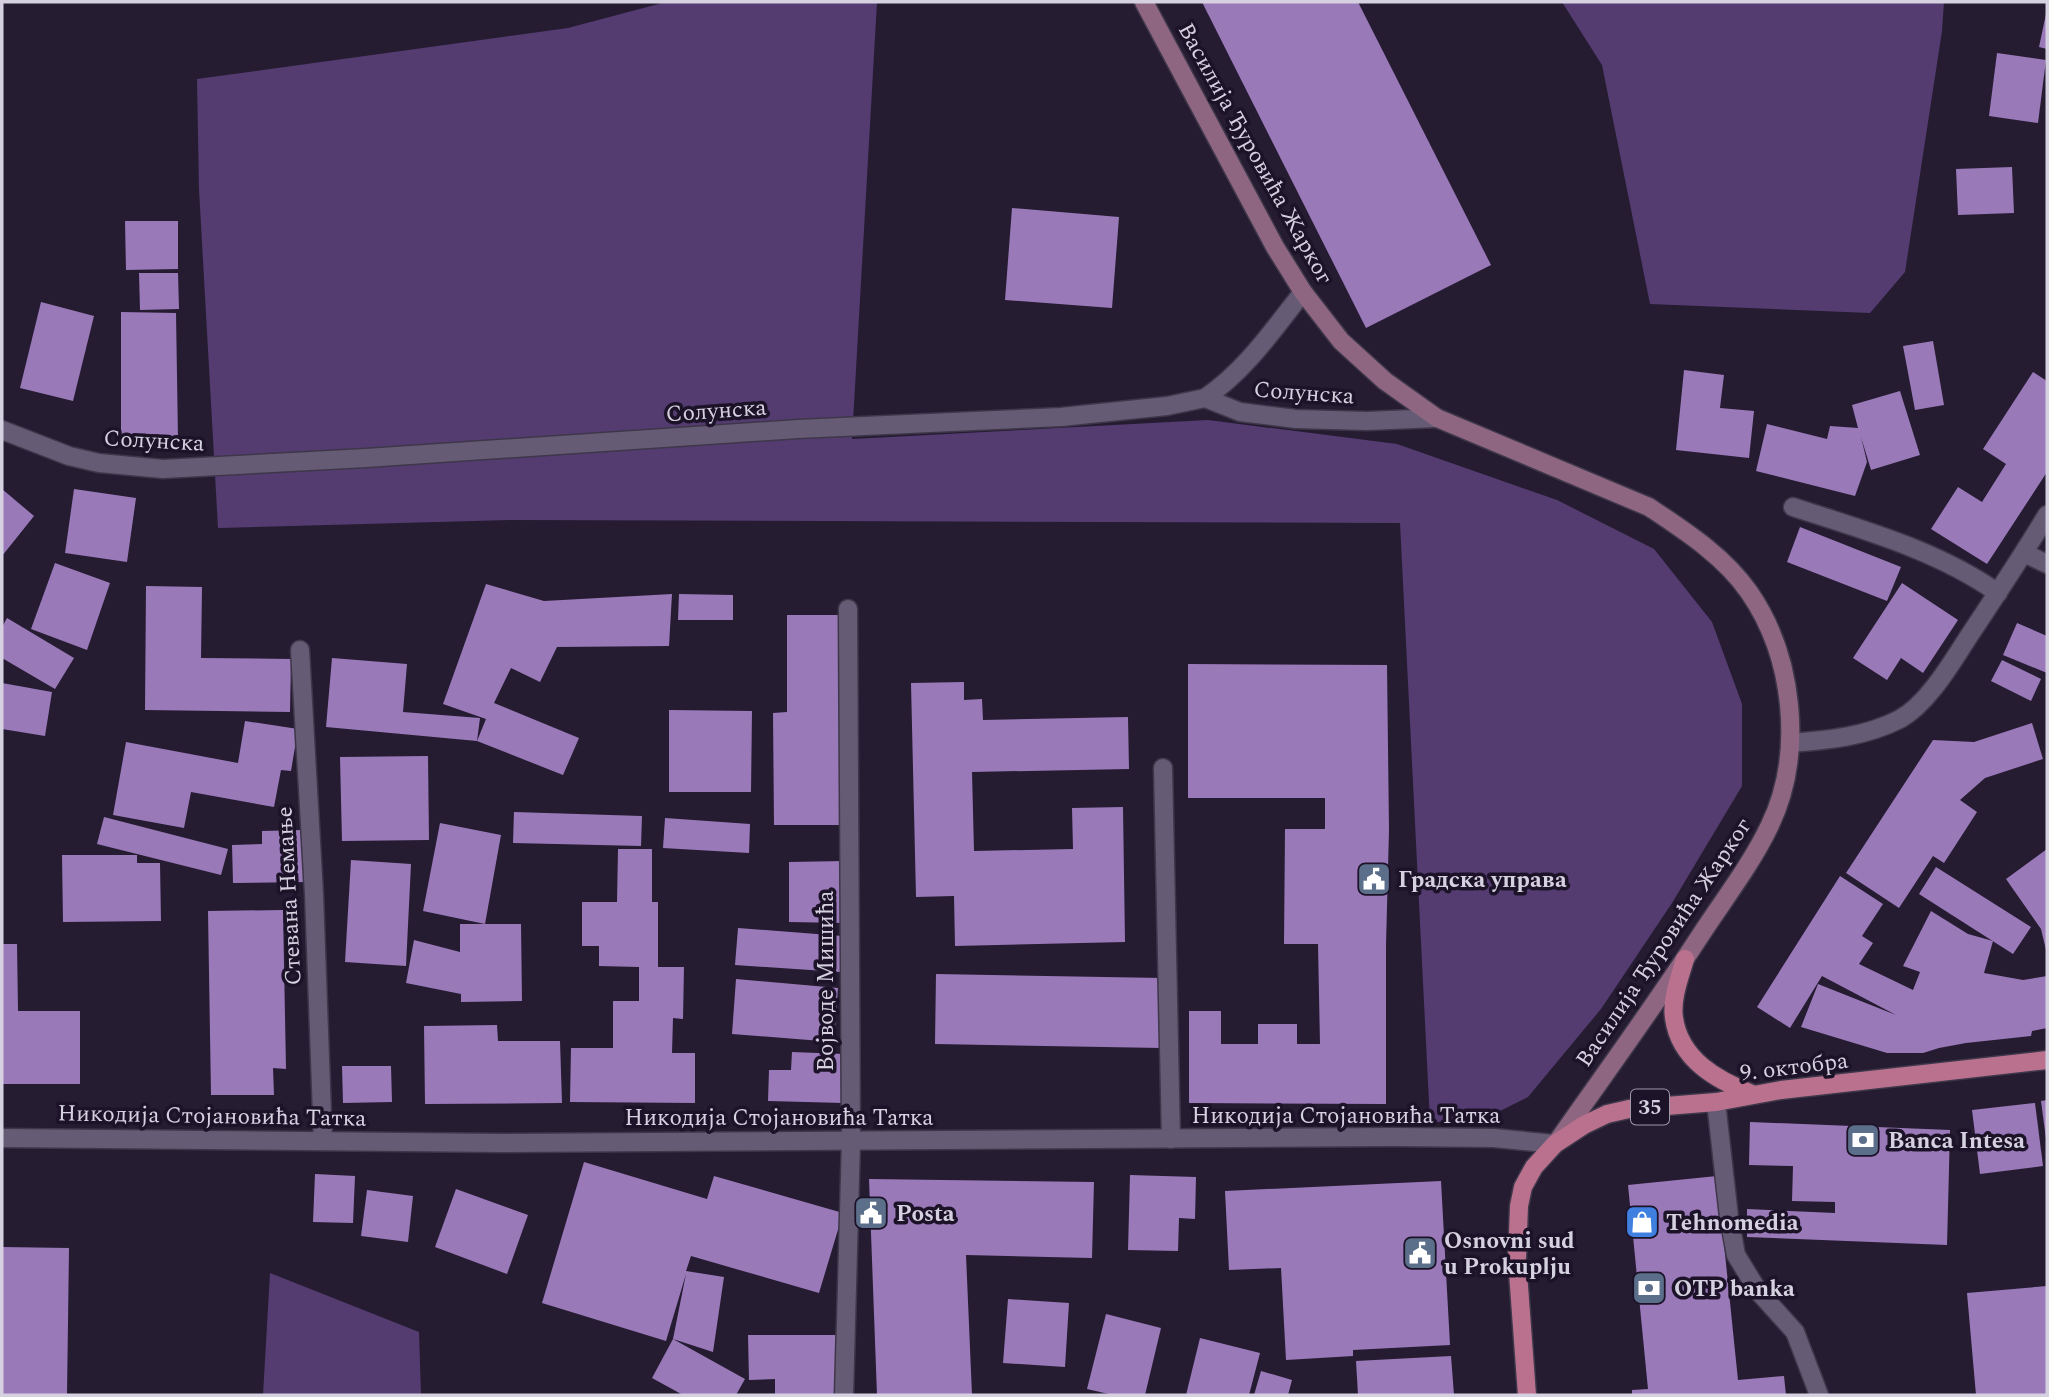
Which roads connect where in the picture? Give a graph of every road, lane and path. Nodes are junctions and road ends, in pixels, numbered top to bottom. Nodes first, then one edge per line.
1 (1144, 2) edge
2 (1303, 292) junction
3 (1205, 398) junction
4 (1437, 418) junction
5 (2, 430) edge
6 (1793, 507) dead end
7 (2047, 515) edge
8 (2024, 553) junction
9 (2047, 564) edge
10 (1998, 593) junction
11 (848, 608) dead end
12 (300, 650) dead end
13 (1790, 743) junction
14 (1163, 768) dead end
15 (1685, 959) junction
16 (2047, 1060) edge
17 (1752, 1094) junction
18 (1716, 1102) junction
19 (2, 1138) edge
20 (1171, 1139) junction
21 (323, 1141) junction
22 (850, 1141) junction
23 (1555, 1144) junction
24 (844, 1395) edge
25 (1527, 1395) edge
26 (1819, 1395) edge

1 - 2 main road, Василија Ђуровића Жарког
2 - 3 street
2 - 4 main road, Василија Ђуровића Жарког
3 - 4 street, Солунска
3 - 5 street, Солунска
4 - 13 main road, Василија Ђуровића Жарког
6 - 10 street
7 - 8 street
8 - 9 street
8 - 10 street
10 - 13 street
11 - 22 street, Војводе Мишића
12 - 21 street, Стевана Немање
13 - 15 main road, Василија Ђуровића Жарког
14 - 20 street
15 - 17 main road
15 - 23 main road, Василија Ђуровића Жарког
16 - 17 main road, 9. октобра / 35
17 - 18 main road, 9. октобра / 35
18 - 23 main road, 9. октобра / 35
18 - 26 street
19 - 21 street, Никодија Стојановића Татка
20 - 22 street, Никодија Стојановића Татка
20 - 23 street, Никодија Стојановића Татка
21 - 22 street, Никодија Стојановића Татка
22 - 24 street, Војводе Мишића
23 - 25 main road, 35

